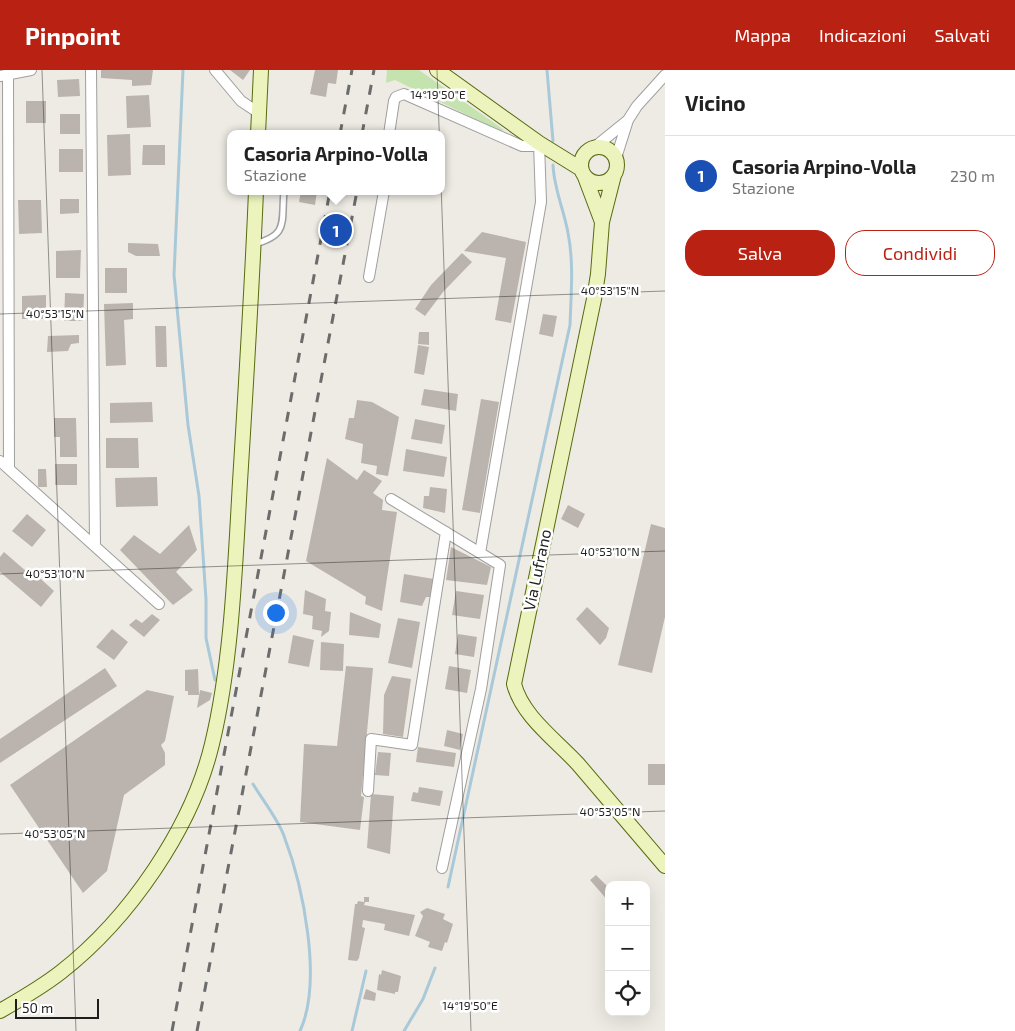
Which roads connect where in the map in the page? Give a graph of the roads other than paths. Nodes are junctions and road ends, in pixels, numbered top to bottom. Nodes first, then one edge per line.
1 (30, 70) edge
2 (91, 70) edge
3 (215, 70) edge
4 (261, 70) edge
5 (437, 70) edge
6 (665, 75) edge
7 (4, 76) edge
8 (259, 112) junction
9 (628, 120) junction
10 (258, 130) edge
11 (390, 130) edge
12 (539, 143) junction
13 (591, 149) junction
14 (559, 154) junction
15 (616, 158) junction
16 (583, 173) junction
17 (614, 175) junction
18 (256, 195) edge
19 (284, 195) edge
20 (383, 195) edge
21 (602, 222) junction
22 (254, 244) junction
23 (369, 277) dead end
24 (0, 461) edge
25 (9, 469) junction
26 (391, 499) dead end
27 (446, 532) junction
28 (94, 546) junction
29 (480, 553) junction
30 (159, 604) dead end
31 (368, 791) dead end
32 (665, 866) edge
33 (442, 868) dead end
34 (0, 1011) edge

1 - 7 street
2 - 28 street
3 - 8 street
4 - 8 street
5 - 12 street
6 - 9 street, Via Lufrano
7 - 25 street
8 - 10 street
9 - 13 street, Via Lufrano
9 - 15 street, Via Lufrano
11 - 12 street
12 - 14 street
12 - 29 street
13 - 14 street
13 - 15 street
13 - 16 street
14 - 16 street
15 - 17 street, Via Lufrano
16 - 17 street
16 - 21 street, Via Lufrano
17 - 21 street, Via Lufrano
18 - 22 street
19 - 22 lane
20 - 23 street
21 - 32 street, Via Lufrano
22 - 34 street
24 - 25 street
25 - 28 street
26 - 27 street
27 - 29 street
27 - 31 street
28 - 30 street
29 - 33 street

